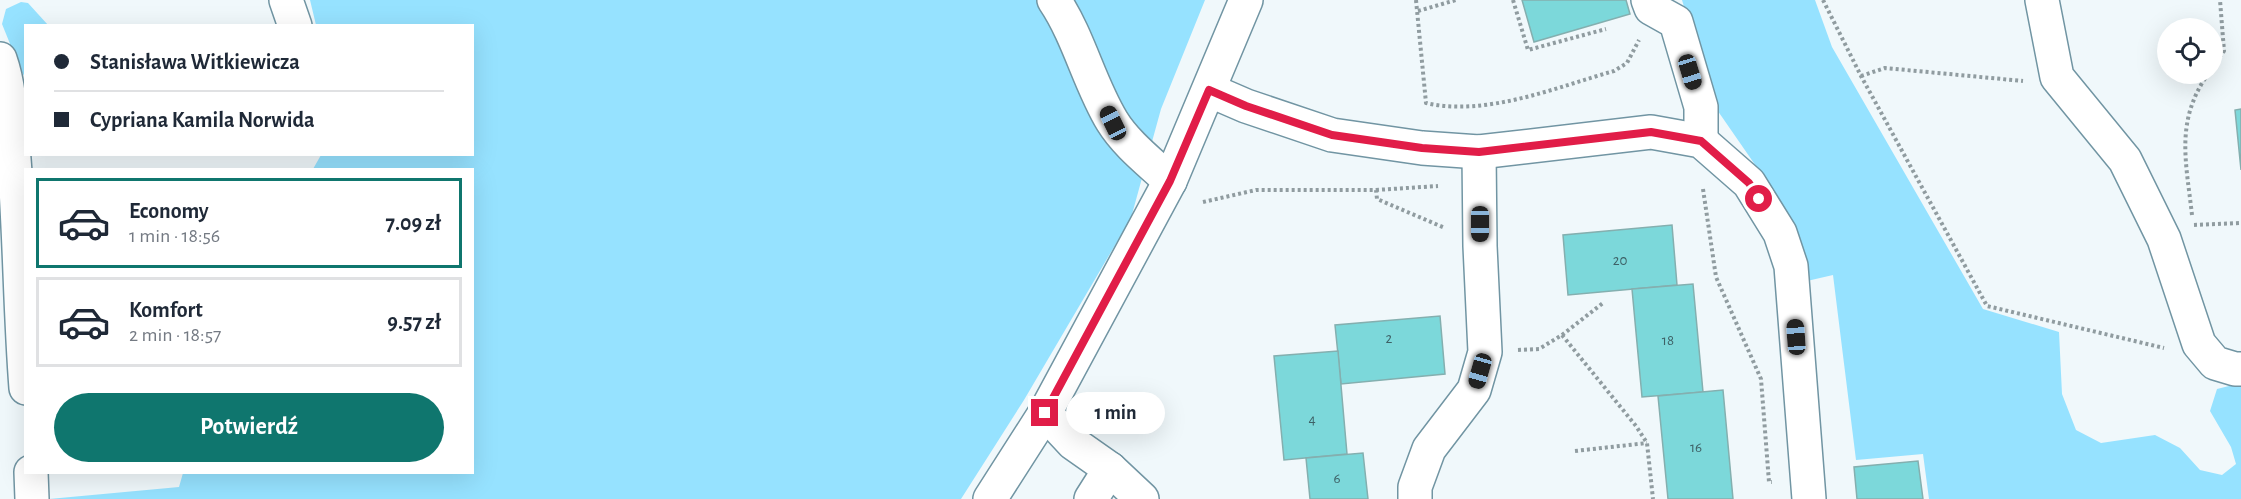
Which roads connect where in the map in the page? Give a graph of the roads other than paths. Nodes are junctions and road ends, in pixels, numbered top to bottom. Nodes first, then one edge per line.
1 (286, 0) edge
2 (1054, 0) edge
3 (1246, 0) edge
4 (2043, 0) edge
5 (1649, 4) edge
6 (294, 24) edge
7 (0, 59) edge
8 (1209, 90) junction
9 (18, 111) edge
10 (1701, 141) junction
11 (1479, 165) junction
12 (1170, 181) junction
13 (24, 358) edge
14 (2241, 369) edge
15 (1045, 413) junction
16 (1110, 469) junction
17 (31, 474) edge
18 (1808, 489) edge
19 (32, 499) edge
20 (990, 499) edge
21 (1091, 499) edge
22 (1142, 499) edge
23 (1415, 499) edge

1 - 6 street
2 - 12 street
3 - 8 street
4 - 14 street
5 - 10 street
7 - 9 street
8 - 11 street
8 - 12 street
9 - 13 street
10 - 11 street
10 - 18 street
11 - 23 street
12 - 15 street
15 - 16 street
15 - 20 street
16 - 21 street
16 - 22 street
17 - 19 street

